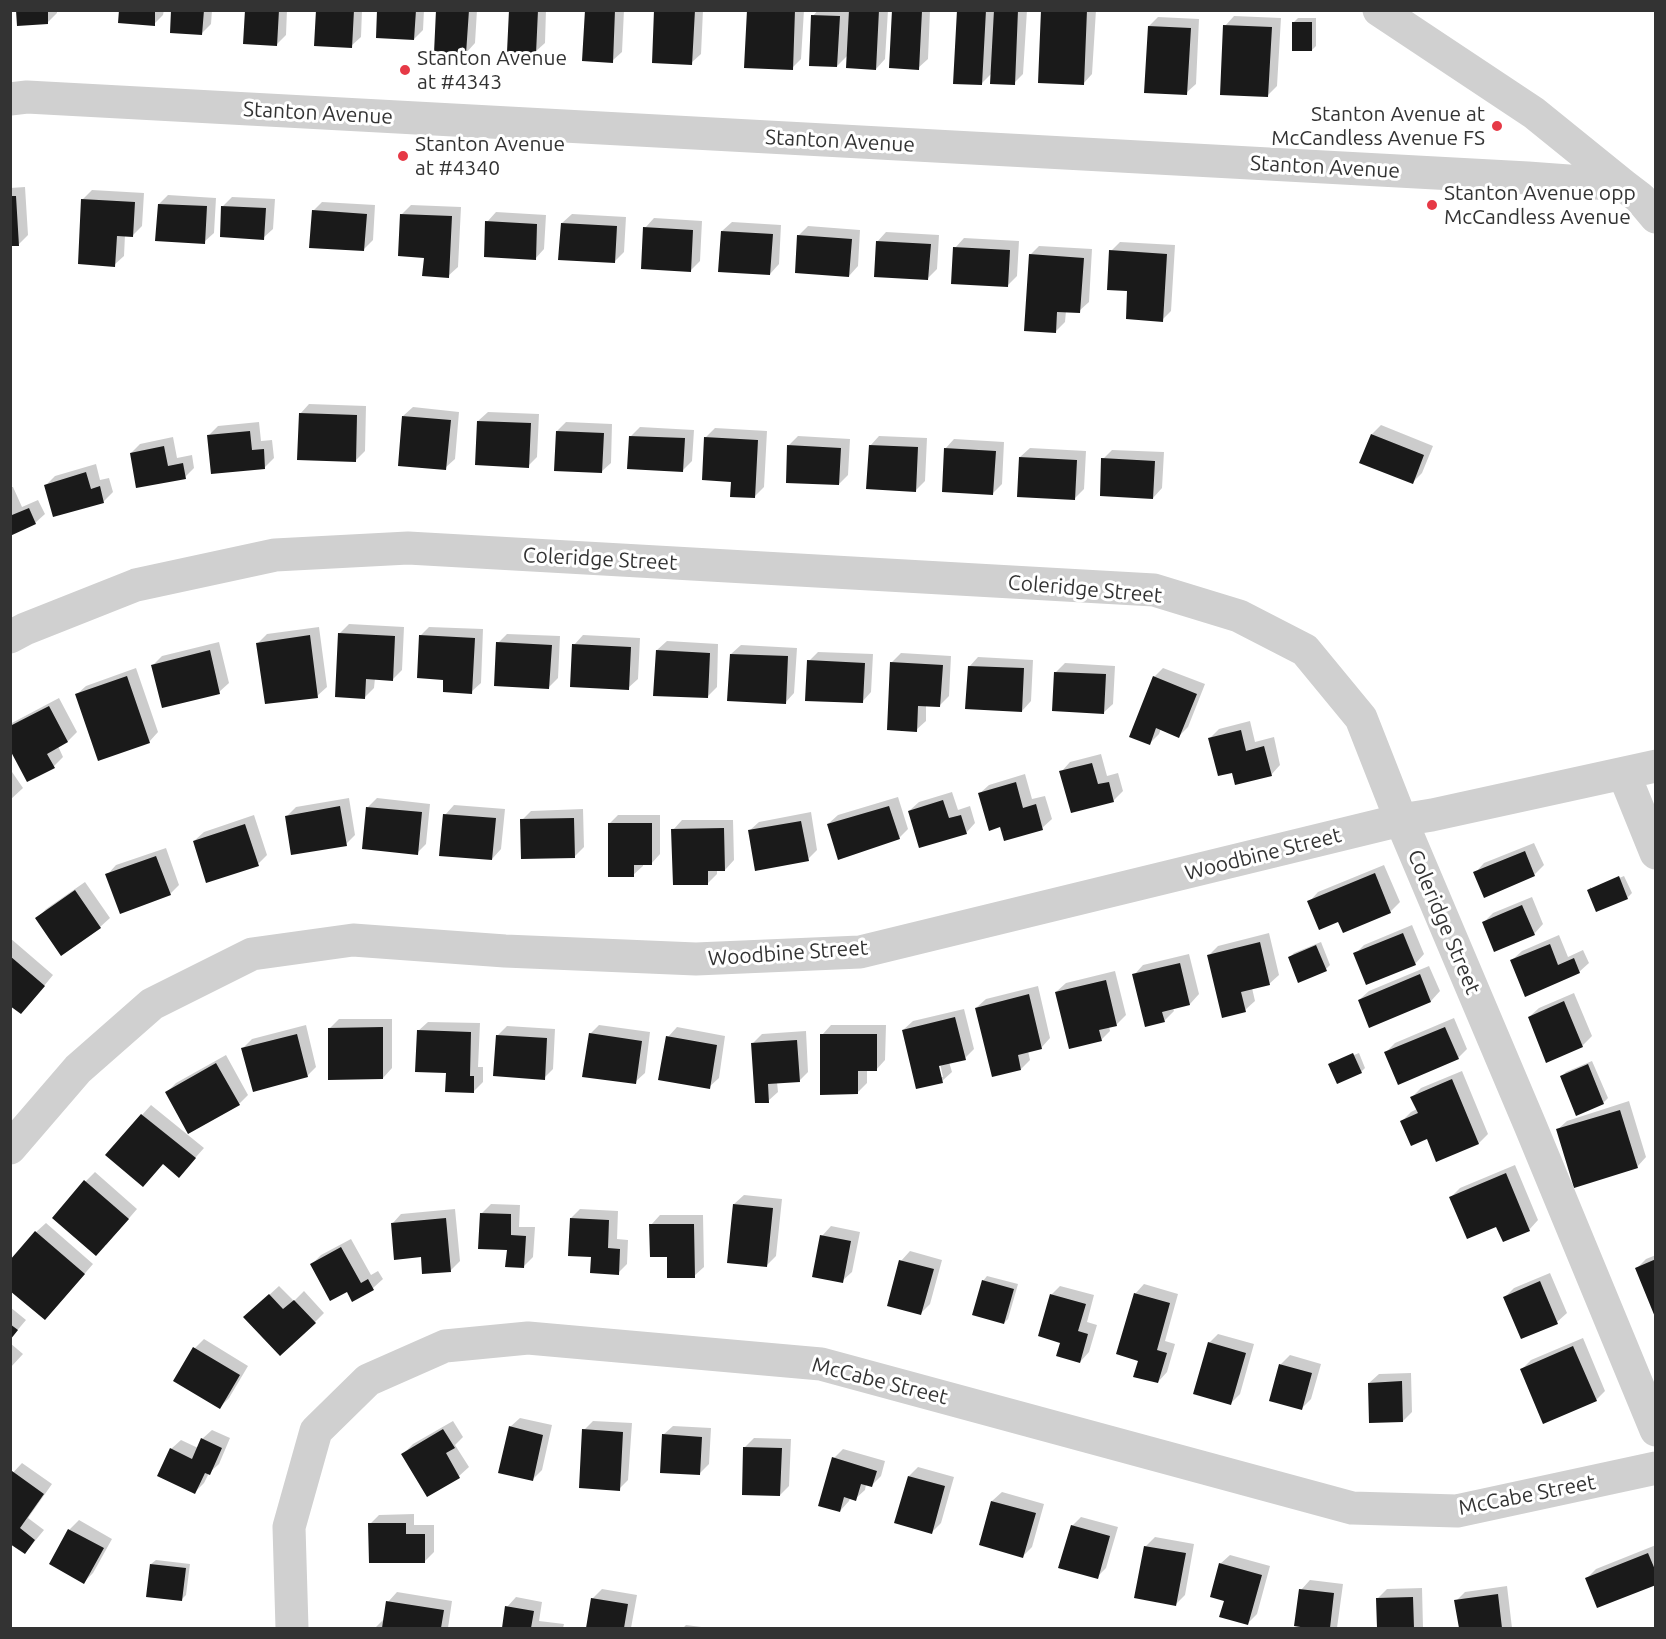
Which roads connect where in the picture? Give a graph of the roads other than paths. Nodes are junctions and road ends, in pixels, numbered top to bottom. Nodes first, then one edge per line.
1 (1379, 10) edge
2 (10, 99) edge
3 (1623, 185) junction
4 (1656, 217) edge
5 (10, 637) edge
6 (1656, 766) edge
7 (1624, 774) junction
8 (1401, 820) junction
9 (1656, 853) edge
10 (10, 1148) edge
11 (1656, 1430) edge
12 (1656, 1468) edge
13 (292, 1629) edge

1 - 3 street
2 - 3 street, Stanton Avenue
3 - 4 street
5 - 8 street, Coleridge Street
6 - 7 street, Woodbine Street
7 - 8 street, Woodbine Street
7 - 9 street
8 - 10 street, Woodbine Street
8 - 11 street, Coleridge Street
12 - 13 street, McCabe Street

